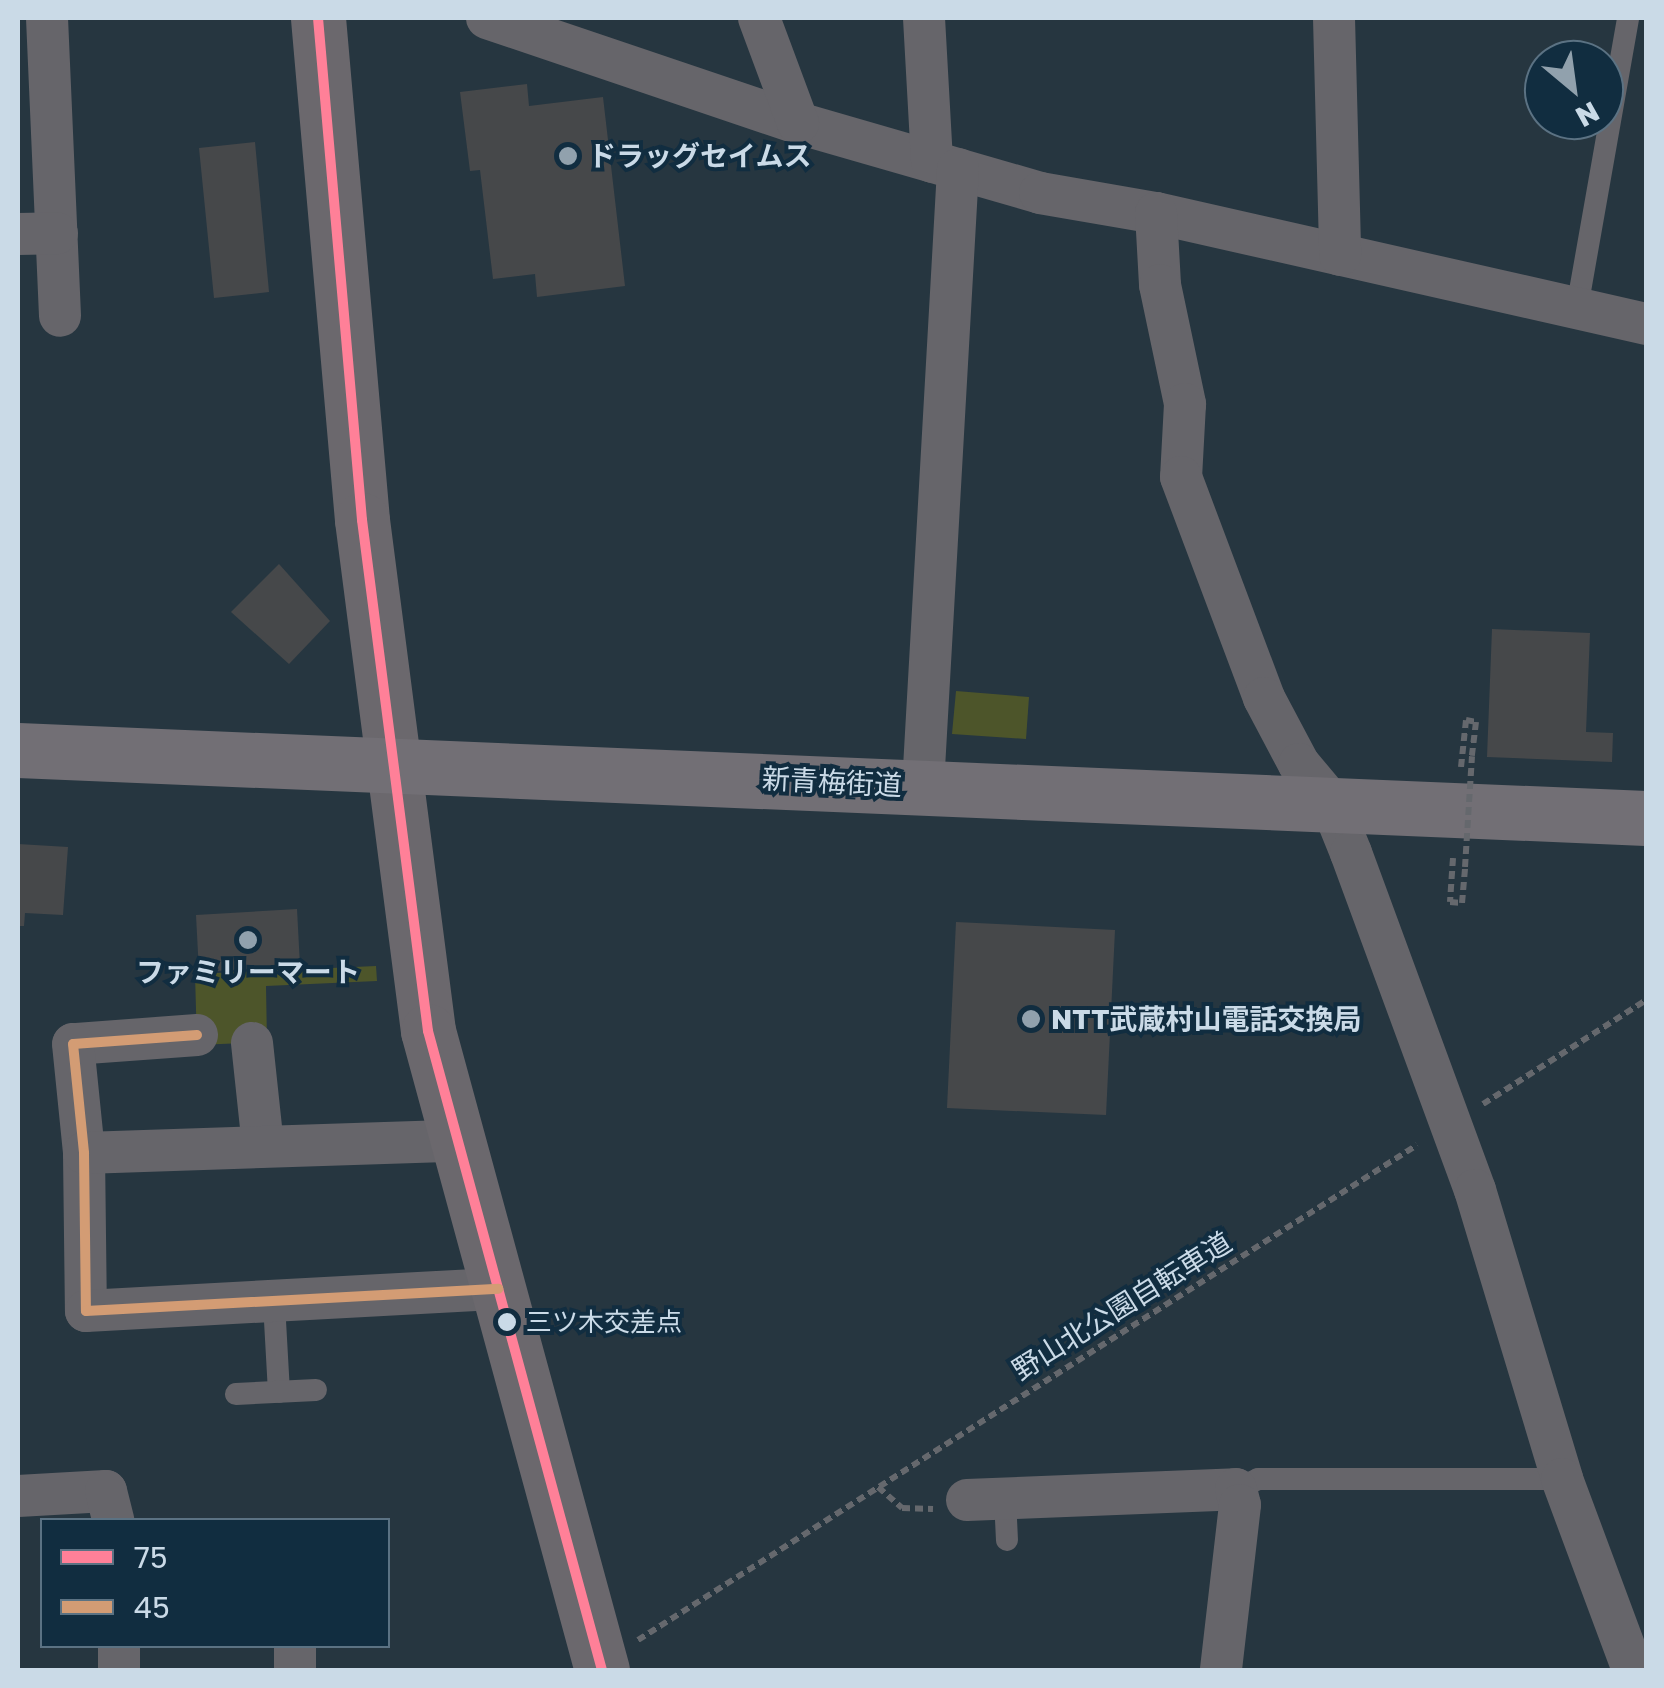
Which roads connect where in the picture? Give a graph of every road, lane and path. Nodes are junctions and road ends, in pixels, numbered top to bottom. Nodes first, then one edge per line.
1 (47, 18) edge
2 (318, 18) edge
3 (487, 18) edge
4 (759, 18) edge
5 (924, 18) edge
6 (1334, 18) edge
7 (1628, 18) edge
8 (798, 122) junction
9 (945, 165) junction
10 (1156, 213) junction
11 (37, 234) edge
12 (1340, 255) junction
13 (1577, 308) junction
14 (60, 316) dead end
15 (1646, 324) edge
16 (18, 750) edge
17 (390, 762) junction
18 (1461, 768) dead end
19 (923, 786) junction
20 (1330, 801) junction
21 (1646, 818) edge
22 (1453, 858) dead end
23 (1646, 1000) edge
24 (197, 1035) dead end
25 (252, 1043) dead end
26 (1451, 1124) junction
27 (454, 1141) junction
28 (263, 1146) junction
29 (84, 1152) junction
30 (498, 1290) junction
31 (274, 1303) junction
32 (316, 1390) dead end
33 (279, 1392) junction
34 (236, 1394) dead end
35 (1562, 1479) junction
36 (878, 1486) junction
37 (1236, 1489) junction
38 (18, 1496) edge
39 (986, 1499) junction
40 (113, 1518) edge
41 (1008, 1540) dead end
42 (616, 1658) edge
43 (1221, 1670) edge
44 (1633, 1670) edge

1 - 11 street
2 - 17 main road
3 - 8 street
4 - 8 street
5 - 9 street
6 - 12 street
7 - 13 lane
8 - 9 street
9 - 10 street
9 - 19 street
10 - 12 street
10 - 20 street
11 - 14 street
12 - 13 street
13 - 15 street
16 - 17 main road, 新青梅街道
17 - 19 main road, 新青梅街道
17 - 27 main road
18 - 22 path, bridge
19 - 20 main road, 新青梅街道
20 - 21 main road, 新青梅街道
20 - 26 street
23 - 26 path, 野山北公園自転車道
24 - 29 street
25 - 28 street
26 - 35 street
26 - 36 path, 野山北公園自転車道
27 - 28 street
27 - 30 main road
28 - 29 street
29 - 31 street
30 - 31 street
30 - 42 main road
31 - 33 lane
32 - 33 lane
33 - 34 lane
35 - 37 lane
35 - 44 street
36 - 39 path
36 - 42 path, 野山北公園自転車道
37 - 39 street
37 - 43 street
38 - 40 street
39 - 41 lane

